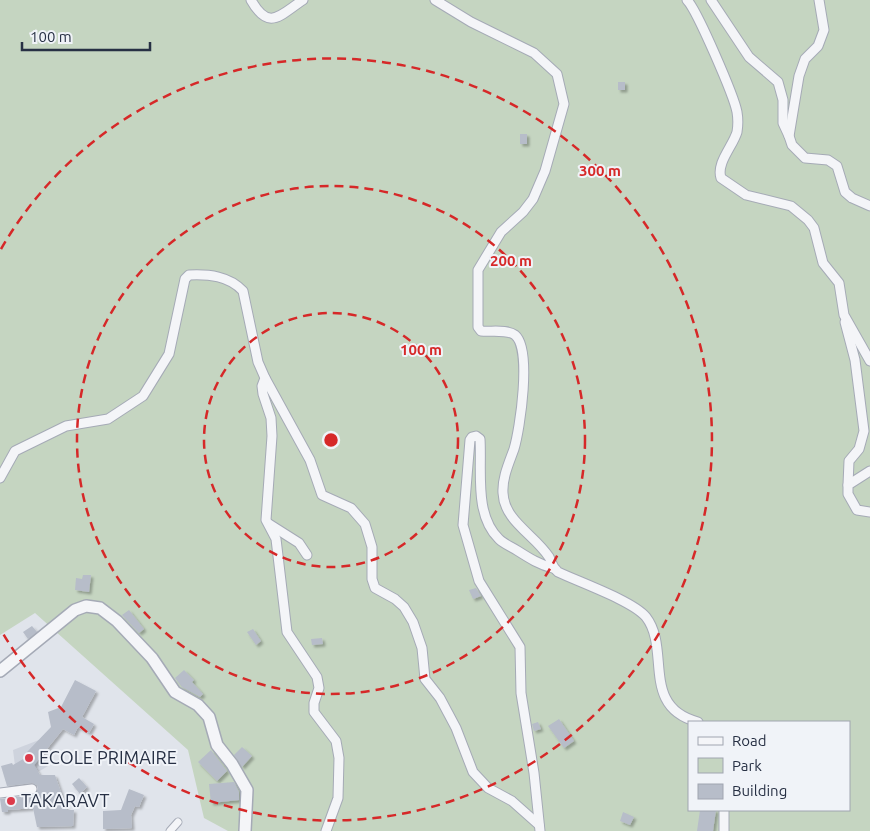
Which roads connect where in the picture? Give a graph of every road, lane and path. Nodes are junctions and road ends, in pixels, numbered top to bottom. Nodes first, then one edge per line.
1 (251, 0) edge
2 (304, 0) edge
3 (435, 0) edge
4 (687, 0) edge
5 (711, 0) edge
6 (819, 0) edge
7 (789, 136) junction
8 (870, 206) edge
9 (844, 315) junction
10 (870, 361) edge
11 (265, 378) junction
12 (870, 471) edge
13 (0, 478) edge
14 (848, 485) junction
15 (870, 512) edge
16 (268, 524) junction
17 (307, 555) dead end
18 (553, 568) junction
19 (0, 671) edge
20 (695, 721) edge
21 (32, 789) dead end
22 (0, 793) edge
23 (724, 811) edge
24 (178, 822) dead end
25 (540, 828) edge
26 (170, 831) edge
27 (245, 831) edge
28 (326, 831) edge
29 (724, 831) edge

1 - 2 street
3 - 18 street
4 - 9 street
5 - 7 street
6 - 7 street
7 - 8 street
9 - 10 street
9 - 14 street
11 - 13 street
11 - 16 street
11 - 25 street
12 - 14 street
14 - 15 street
16 - 17 street
16 - 28 street
18 - 20 street
18 - 25 street
19 - 27 street
21 - 22 street
23 - 29 street
24 - 26 street

